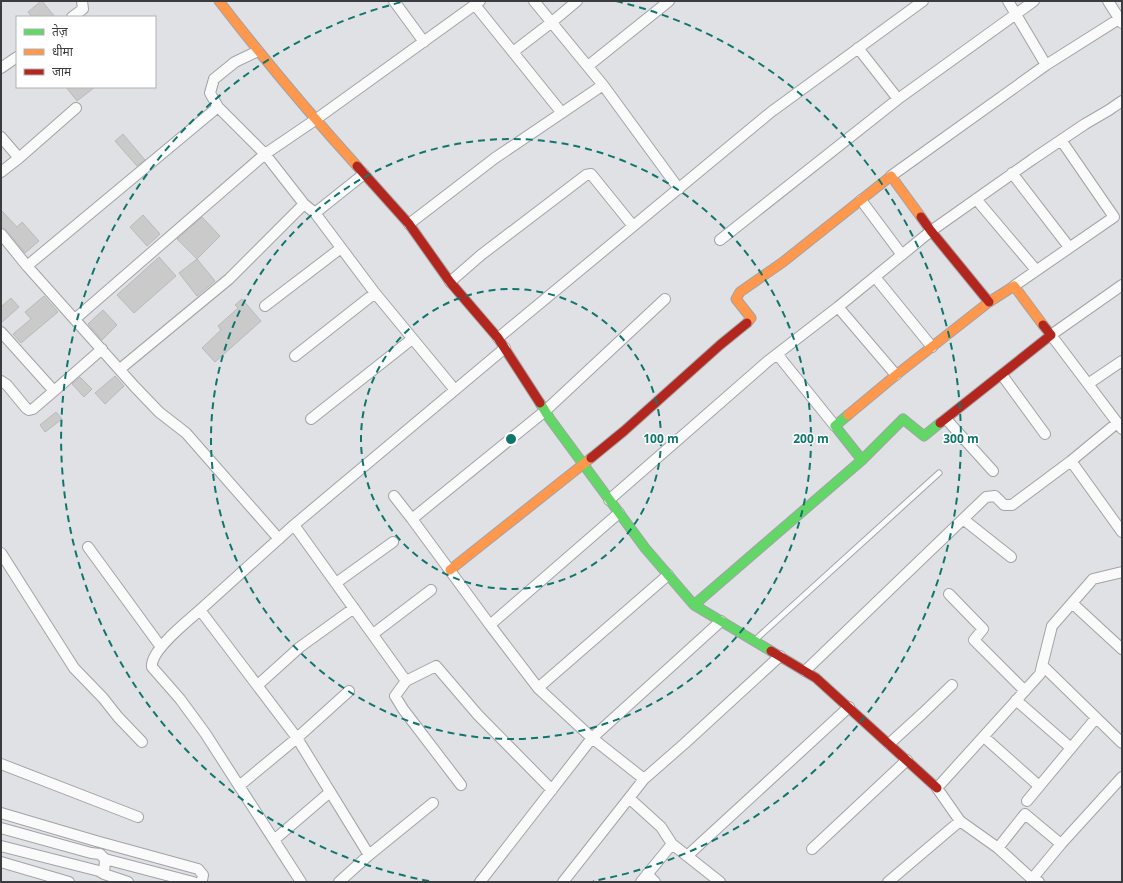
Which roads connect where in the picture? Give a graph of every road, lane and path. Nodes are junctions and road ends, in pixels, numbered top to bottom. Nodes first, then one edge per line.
1 (82, 1) edge
2 (219, 1) edge
3 (394, 1) edge
4 (534, 1) edge
5 (577, 1) edge
6 (669, 1) edge
7 (923, 1) edge
8 (1008, 1) edge
9 (1034, 1) edge
10 (1108, 1) edge
11 (477, 3) edge
12 (1015, 14) junction
13 (73, 16) edge
14 (1121, 19) edge
15 (552, 22) junction
16 (424, 42) junction
17 (858, 48) junction
18 (258, 51) junction
19 (513, 52) junction
20 (16, 58) edge
21 (1046, 65) junction
22 (588, 66) junction
23 (1, 68) edge
24 (603, 85) junction
25 (898, 99) junction
26 (1122, 101) edge
27 (218, 107) junction
28 (76, 108) dead end
29 (562, 113) junction
30 (315, 120) junction
31 (1, 137) edge
32 (1061, 140) junction
33 (265, 154) junction
34 (19, 158) junction
35 (1, 172) edge
36 (1012, 173) junction
37 (364, 174) junction
38 (891, 176) junction
39 (678, 189) junction
40 (976, 199) junction
41 (861, 200) junction
42 (304, 204) junction
43 (315, 213) junction
44 (409, 224) junction
45 (633, 226) junction
46 (931, 231) junction
47 (1, 234) edge
48 (720, 240) dead end
49 (341, 248) junction
50 (1069, 248) junction
51 (902, 255) junction
52 (27, 266) junction
53 (1036, 270) junction
54 (875, 277) junction
55 (450, 282) junction
56 (1014, 286) junction
57 (1122, 286) edge
58 (375, 293) junction
59 (665, 299) dead end
60 (989, 302) junction
61 (265, 306) dead end
62 (838, 307) junction
63 (75, 320) junction
64 (1, 332) edge
65 (1051, 335) junction
66 (498, 338) junction
67 (412, 339) junction
68 (932, 347) junction
69 (505, 348) junction
70 (102, 349) junction
71 (776, 354) junction
72 (295, 356) dead end
73 (1122, 361) edge
74 (120, 369) junction
75 (1002, 375) junction
76 (896, 376) junction
77 (2, 380) edge
78 (1088, 384) junction
79 (54, 390) junction
80 (455, 390) junction
81 (545, 411) junction
82 (311, 419) dead end
83 (946, 419) junction
84 (835, 426) junction
85 (1120, 426) edge
86 (1045, 434) dead end
87 (862, 460) junction
88 (1071, 461) junction
89 (583, 463) junction
90 (993, 471) dead end
91 (939, 473) dead end
92 (394, 496) dead end
93 (609, 500) junction
94 (619, 514) junction
95 (412, 519) junction
96 (963, 519) junction
97 (294, 525) junction
98 (1122, 532) edge
99 (279, 539) junction
100 (393, 542) dead end
101 (88, 546) dead end
102 (1, 553) edge
103 (1011, 556) dead end
104 (450, 570) junction
105 (1122, 572) edge
106 (668, 575) junction
107 (336, 583) junction
108 (431, 590) dead end
109 (949, 594) dead end
110 (1072, 603) junction
111 (694, 605) junction
112 (354, 608) junction
113 (200, 610) junction
114 (721, 621) junction
115 (490, 625) junction
116 (373, 634) junction
117 (754, 641) junction
118 (161, 647) junction
119 (1122, 649) edge
120 (780, 656) junction
121 (1042, 665) junction
122 (805, 671) junction
123 (406, 681) junction
124 (952, 685) dead end
125 (258, 686) junction
126 (538, 688) junction
127 (349, 691) dead end
128 (1025, 691) junction
129 (1016, 700) junction
130 (849, 707) junction
131 (1096, 718) junction
132 (984, 737) junction
133 (297, 738) junction
134 (592, 738) junction
135 (142, 742) dead end
136 (1122, 743) edge
137 (889, 744) junction
138 (1071, 748) junction
139 (907, 760) junction
140 (1, 764) edge
141 (1122, 777) edge
142 (644, 779) junction
143 (461, 785) dead end
144 (239, 786) junction
145 (1039, 786) junction
146 (937, 788) junction
147 (552, 790) junction
148 (330, 792) junction
149 (629, 798) junction
150 (1027, 801) dead end
151 (434, 803) dead end
152 (1, 813) edge
153 (138, 817) dead end
154 (960, 821) junction
155 (1, 828) edge
156 (274, 840) junction
157 (672, 844) junction
158 (1061, 844) junction
159 (1, 846) edge
160 (998, 848) junction
161 (812, 849) dead end
162 (369, 855) junction
163 (687, 856) junction
164 (105, 859) junction
165 (1, 862) edge
166 (104, 874) junction
167 (644, 878) edge
168 (1035, 880) edge
169 (69, 882) edge
170 (128, 882) edge
171 (193, 882) edge
172 (200, 882) edge
173 (301, 882) edge
174 (339, 882) edge
175 (480, 882) edge
176 (562, 882) edge
177 (655, 882) edge
178 (720, 882) edge
179 (888, 882) edge

1 - 13 street
2 - 18 street
3 - 16 street
4 - 15 street
5 - 15 street
6 - 22 street
7 - 17 street
8 - 12 street
9 - 12 street
10 - 14 street
11 - 16 street
11 - 19 street
12 - 21 street
12 - 25 street
14 - 21 street
15 - 19 street
15 - 22 street
16 - 30 street
17 - 25 street
17 - 39 street
18 - 27 street
18 - 30 street
19 - 29 street
20 - 23 street
21 - 38 street
22 - 24 street
24 - 29 street
24 - 39 street
25 - 48 street
26 - 32 street
27 - 33 street
27 - 52 street
28 - 34 street
29 - 44 street
30 - 33 street
30 - 37 street
31 - 34 street
32 - 36 street
32 - 50 street
33 - 42 street
33 - 63 street
34 - 35 street
36 - 40 street
36 - 50 street
37 - 43 street
37 - 44 street
38 - 41 street
38 - 46 street
39 - 45 street
40 - 46 street
40 - 53 street
41 - 51 street
41 - 89 street
42 - 43 street
42 - 74 street
43 - 49 street
44 - 55 street
45 - 55 street
45 - 66 street
46 - 51 street
46 - 60 street
47 - 52 street
49 - 58 street
49 - 61 street
50 - 53 street
51 - 54 street
52 - 63 street
53 - 56 street
54 - 62 street
54 - 68 street
55 - 66 street
56 - 60 street
56 - 65 street
57 - 65 street
58 - 67 street
58 - 72 street
59 - 81 street
60 - 68 street
62 - 71 street
62 - 76 street
63 - 70 street
64 - 79 street
65 - 75 street
65 - 78 street
66 - 69 street
67 - 80 street
67 - 82 street
68 - 76 street
69 - 80 street
69 - 81 street
70 - 74 street
70 - 79 street
71 - 84 street
71 - 93 street
73 - 78 street
74 - 99 street
75 - 83 street
75 - 86 street
76 - 84 street
77 - 79 street
78 - 85 street
80 - 97 street
81 - 89 street
81 - 95 street
83 - 87 street
83 - 90 street
84 - 87 street
85 - 88 street
87 - 111 street
88 - 96 street
88 - 98 street
89 - 93 street
89 - 104 street
91 - 117 lane
92 - 95 street
93 - 94 street
94 - 106 street
94 - 115 street
95 - 104 street
96 - 103 street
96 - 122 street
97 - 99 street
97 - 107 street
99 - 113 street
100 - 107 street
101 - 118 street
102 - 135 street
104 - 115 street
105 - 110 street
106 - 111 street
106 - 126 street
107 - 112 street
108 - 116 street
109 - 128 street
110 - 119 street
110 - 121 street
111 - 114 street
112 - 116 street
112 - 125 street
113 - 118 street
113 - 125 street
114 - 117 street
114 - 134 street
115 - 126 street
116 - 123 street
117 - 120 street
118 - 144 street
120 - 122 street
120 - 142 street
121 - 128 street
121 - 131 street
122 - 130 street
123 - 143 street
123 - 147 street
124 - 137 street
125 - 133 street
126 - 134 street
127 - 133 street
128 - 129 street
129 - 132 street
129 - 138 street
130 - 137 street
130 - 163 street
131 - 136 street
131 - 138 street
132 - 145 street
132 - 146 street
133 - 144 street
133 - 148 street
134 - 142 street
134 - 147 street
137 - 139 street
138 - 145 street
139 - 146 street
139 - 161 street
140 - 153 street
141 - 158 street
142 - 149 street
144 - 156 street
145 - 150 street
146 - 154 street
147 - 175 street
148 - 156 street
148 - 162 street
149 - 157 street
149 - 176 street
151 - 162 street
152 - 172 street
154 - 160 street
154 - 179 street
155 - 164 street
156 - 173 street
157 - 163 street
157 - 167 street
158 - 160 street
158 - 168 street
159 - 166 street
160 - 168 street
162 - 174 street
163 - 178 street
164 - 166 street
164 - 171 street
165 - 169 street
166 - 170 street
167 - 177 street

